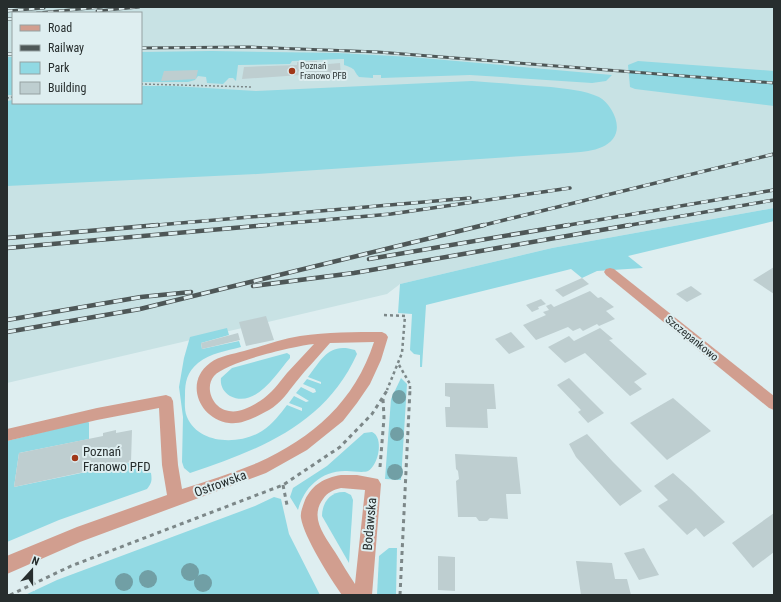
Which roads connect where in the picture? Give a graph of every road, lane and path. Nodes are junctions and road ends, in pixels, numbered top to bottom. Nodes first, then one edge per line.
1 (142, 84) edge
2 (253, 87) dead end
3 (610, 272) dead end
4 (384, 315) dead end
5 (405, 316) dead end
6 (326, 338) junction
7 (399, 365) dead end
8 (383, 398) dead end
9 (774, 404) edge
10 (7, 435) edge
11 (373, 484) junction
12 (283, 485) dead end
13 (176, 499) junction
14 (287, 505) dead end
15 (7, 566) edge
16 (353, 595) edge
17 (363, 595) edge
18 (400, 595) edge

1 - 2 path
3 - 9 street, Szczepankowo
4 - 5 path
6 - 6 street
6 - 13 street, Ostrowska
7 - 18 path
8 - 11 path
10 - 13 street
11 - 16 street, Bodawska
11 - 17 street, Bodawska
12 - 14 path
13 - 15 street, Ostrowska

